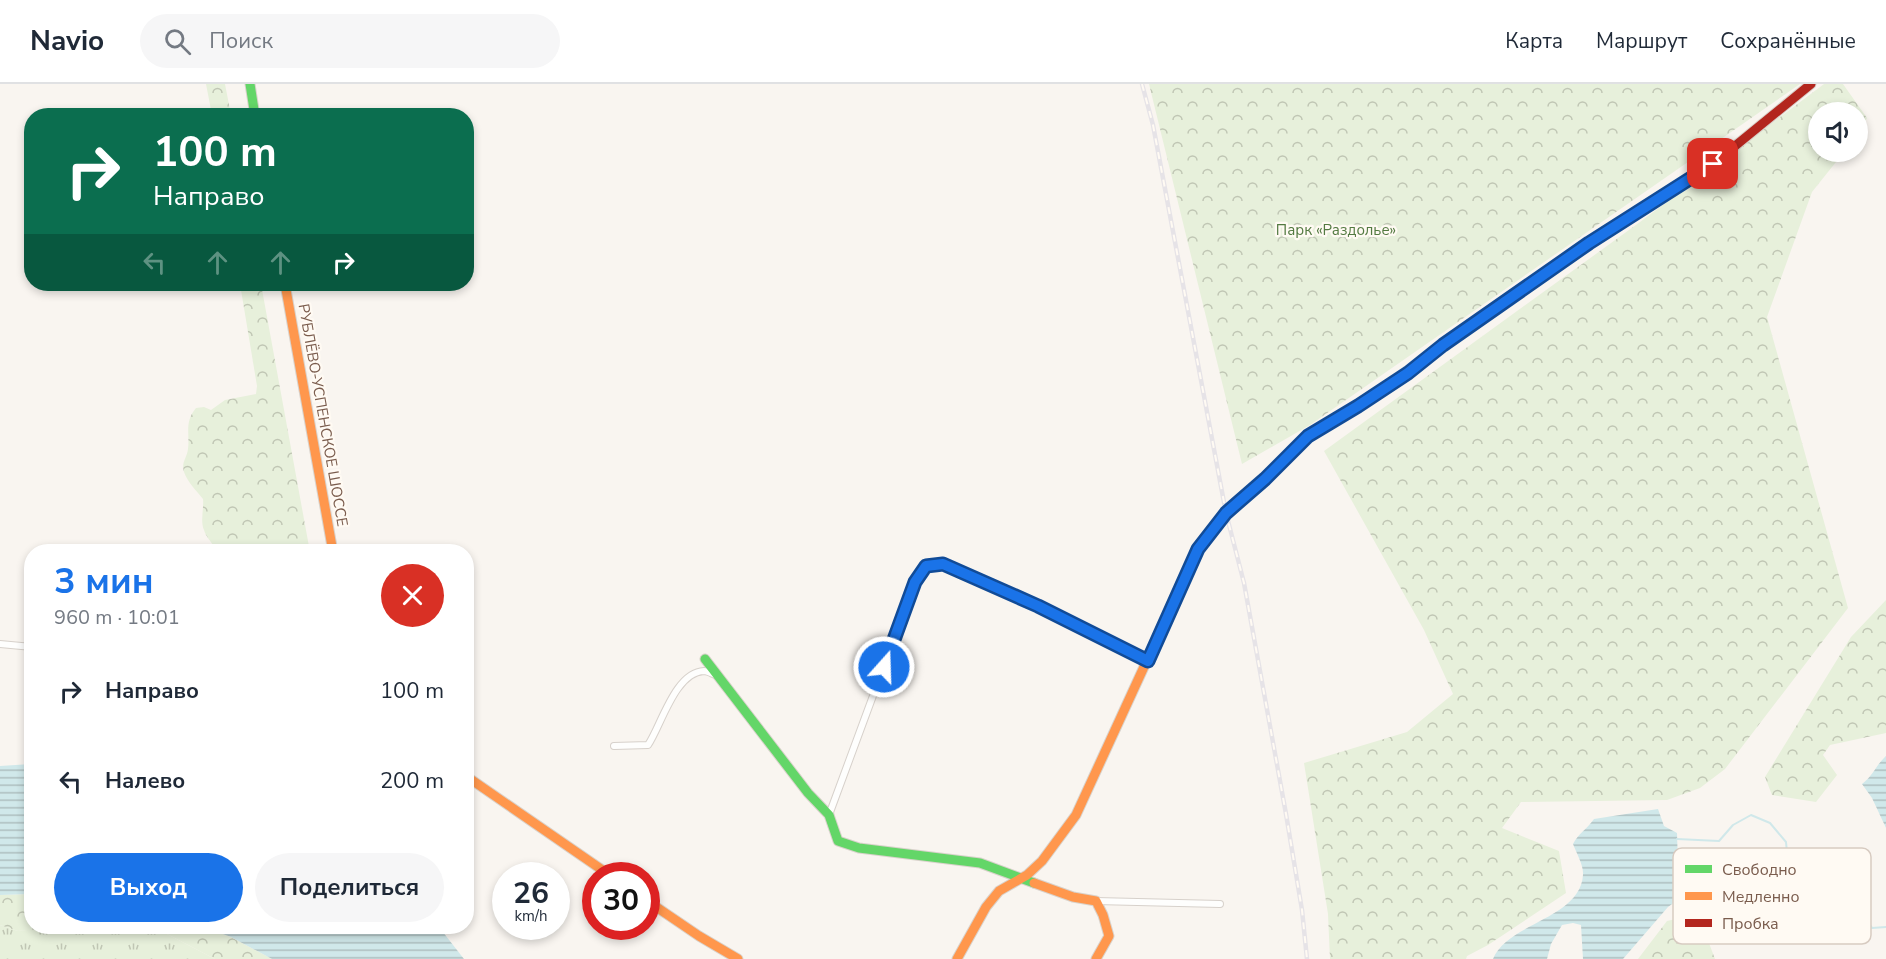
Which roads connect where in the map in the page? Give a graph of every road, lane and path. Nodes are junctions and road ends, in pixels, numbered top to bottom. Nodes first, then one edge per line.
1 (250, 84) edge
2 (1811, 84) edge
3 (254, 108) edge
4 (286, 291) edge
5 (332, 544) edge
6 (0, 644) edge
7 (24, 646) edge
8 (705, 659) dead end
9 (1148, 661) junction
10 (718, 676) junction
11 (615, 746) dead end
12 (474, 782) edge
13 (829, 815) junction
14 (590, 862) edge
15 (1021, 877) junction
16 (1096, 901) junction
17 (1220, 904) dead end
18 (660, 910) edge
19 (738, 959) edge
20 (957, 959) edge
21 (1096, 959) edge

1 - 3 street
2 - 9 street
4 - 5 street, РУБЛЁВО-УСПЕНСКОЕ ШОССЕ
6 - 7 street
8 - 10 street
9 - 13 street
9 - 15 street
10 - 11 street
10 - 13 street
12 - 14 street
13 - 15 street
15 - 16 street
15 - 20 street
16 - 17 street
16 - 21 street
18 - 19 street

